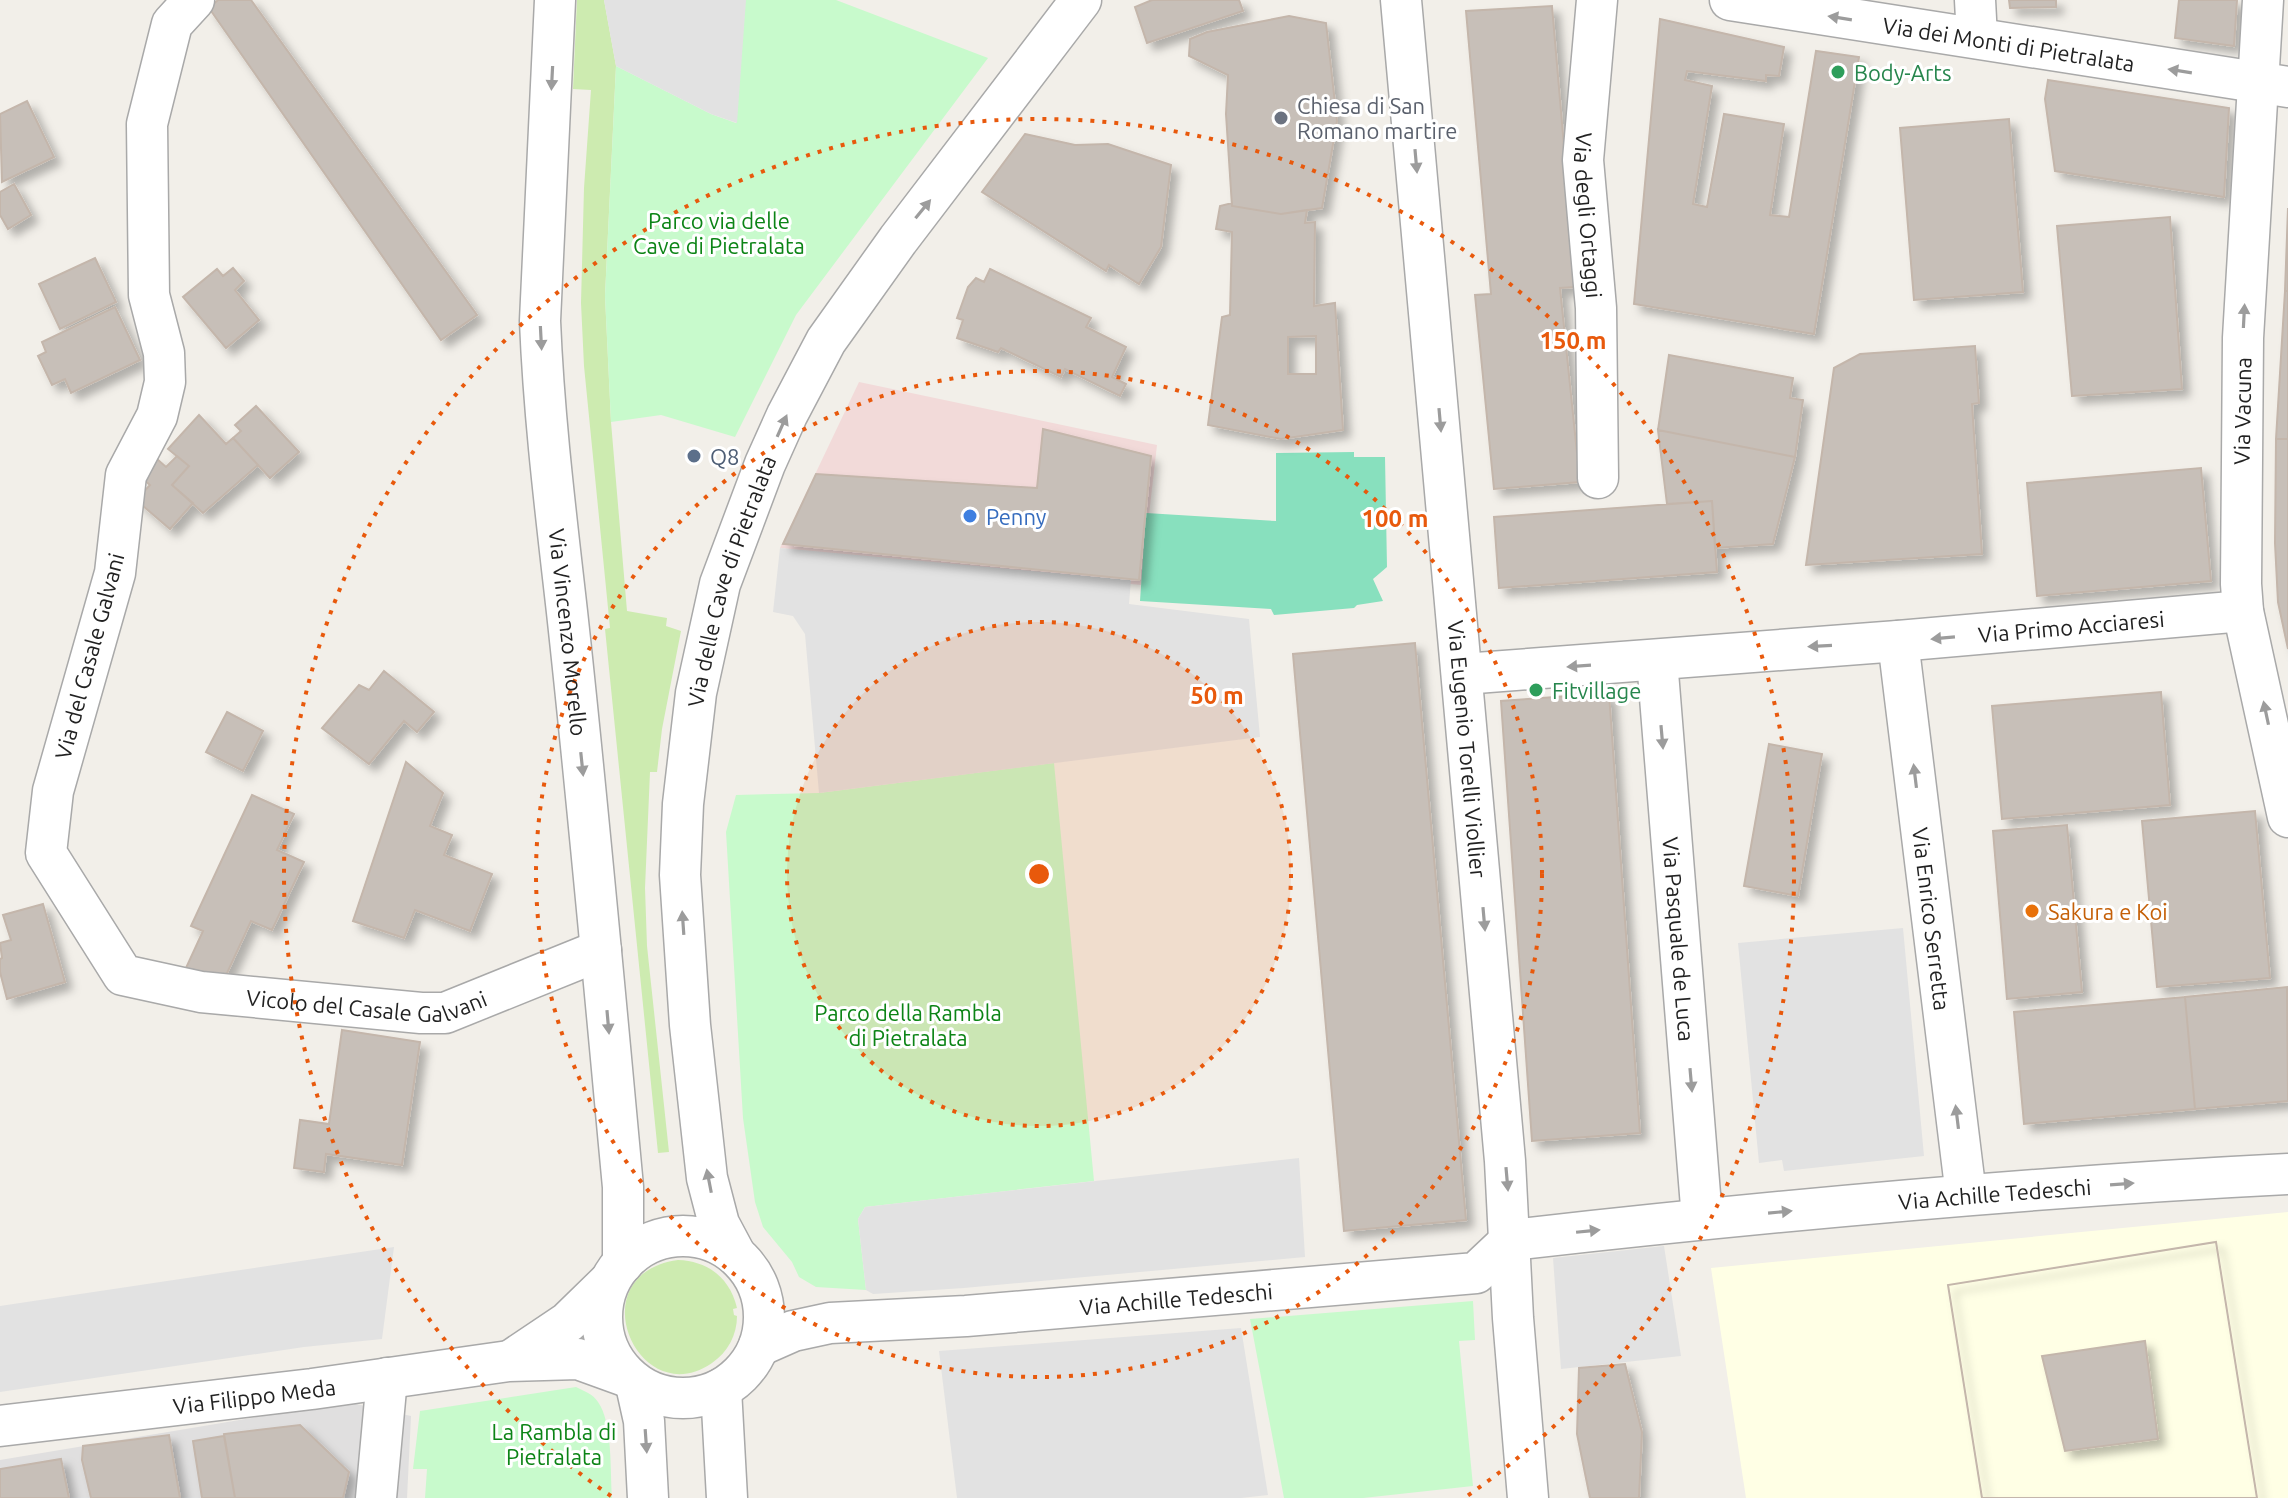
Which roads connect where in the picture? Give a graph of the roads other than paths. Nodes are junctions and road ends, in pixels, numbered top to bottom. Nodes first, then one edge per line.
1 (194, 0) edge
2 (555, 0) edge
3 (1081, 0) edge
4 (1401, 0) edge
5 (1597, 0) edge
6 (1730, 0) edge
7 (2263, 0) edge
8 (1976, 19) edge
9 (2273, 85) edge
10 (1598, 478) dead end
11 (2243, 611) junction
12 (1898, 641) junction
13 (1657, 660) junction
14 (1463, 674) junction
15 (2288, 817) edge
16 (601, 950) junction
17 (123, 975) joint
18 (2288, 1174) edge
19 (1966, 1195) junction
20 (1702, 1219) junction
21 (1511, 1240) junction
22 (735, 1254) junction
23 (616, 1273) junction
24 (759, 1288) junction
25 (830, 1323) junction
26 (759, 1346) junction
27 (509, 1361) junction
28 (387, 1378) junction
29 (631, 1380) junction
30 (721, 1389) junction
31 (0, 1426) edge
32 (376, 1498) edge
33 (648, 1498) edge
34 (727, 1498) edge
35 (1528, 1498) edge

1 - 17 street, Via del Casale Galvani
2 -> 16 street, Via Vincenzo Morello
22 -> 3 street, Via delle Cave di Pietralata
4 -> 14 street, Via Eugenio Torelli Viollier
5 - 10 street, Via degli Ortaggi
8 -> 6 street, Via dei Monti di Pietralata
7 - 9 street, Via Vacuna
9 -> 8 street, Via dei Monti di Pietralata
11 -> 9 street, Via Vacuna
11 -> 12 street, Via Primo Acciaresi
15 -> 11 street, Via Vacuna
12 -> 13 street, Via Primo Acciaresi
19 -> 12 street, Via Enrico Serretta
13 -> 14 street
13 -> 20 street, Via Pasquale de Luca
14 -> 21 street, Via Eugenio Torelli Viollier
16 - 17 street, Vicolo del Casale Galvani
16 -> 23 street, Via Vincenzo Morello
19 -> 18 street, Via Achille Tedeschi
20 -> 19 street, Via Achille Tedeschi
21 -> 20 street, Via Achille Tedeschi
21 - 25 street, Via Achille Tedeschi
21 - 35 street, Via Eugenio Torelli Viollier
22 - 23 street
22 - 24 street
23 - 27 street, Via Filippo Meda
23 - 29 street
24 - 25 street, Via Achille Tedeschi
24 - 26 street
25 - 26 street, Via Achille Tedeschi
26 - 30 street
27 - 28 street, Via Filippo Meda
27 - 29 street, Via Filippo Meda
28 - 31 street, Via Filippo Meda
28 - 32 street
29 - 30 street
29 -> 33 street
30 - 34 street

